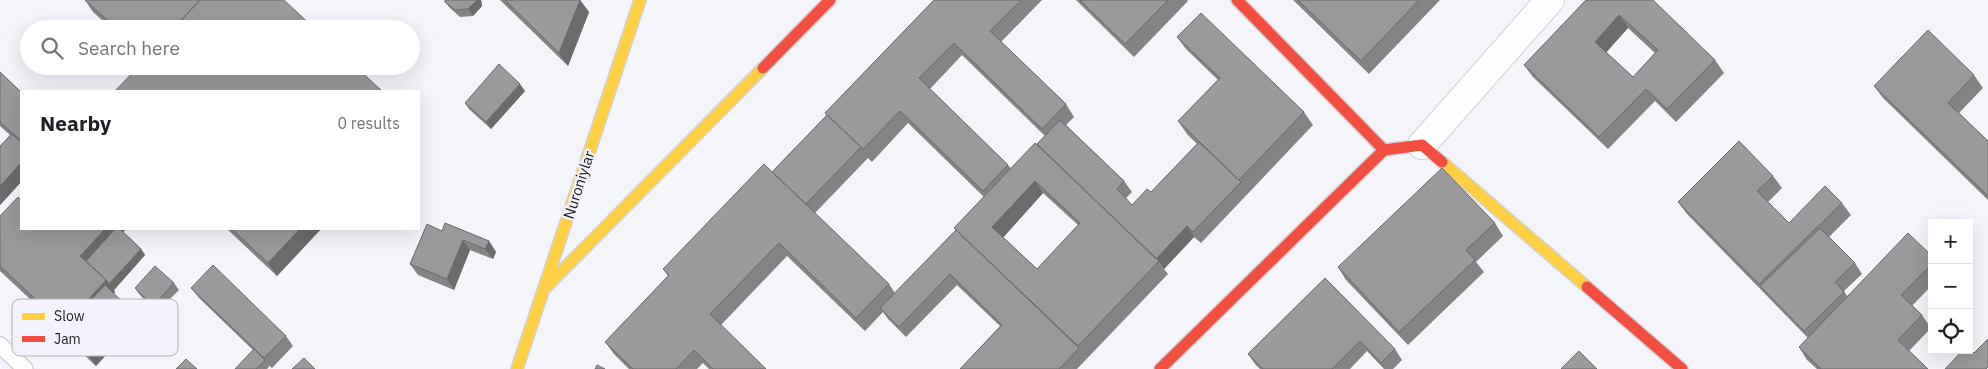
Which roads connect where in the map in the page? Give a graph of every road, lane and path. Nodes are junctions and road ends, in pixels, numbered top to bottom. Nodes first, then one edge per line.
1 (640, 0) edge
2 (830, 0) edge
3 (1237, 0) edge
4 (1550, 0) edge
5 (1422, 145) junction
6 (1384, 150) junction
7 (545, 288) junction
8 (0, 345) edge
9 (25, 369) edge
10 (517, 369) edge
11 (1160, 369) edge
12 (1682, 369) edge

1 - 7 street, Nuroniylar
2 - 7 street
3 - 6 street
4 - 5 street
5 - 6 street
5 - 12 street
6 - 11 street
7 - 10 street, Nuroniylar
8 - 9 lane

